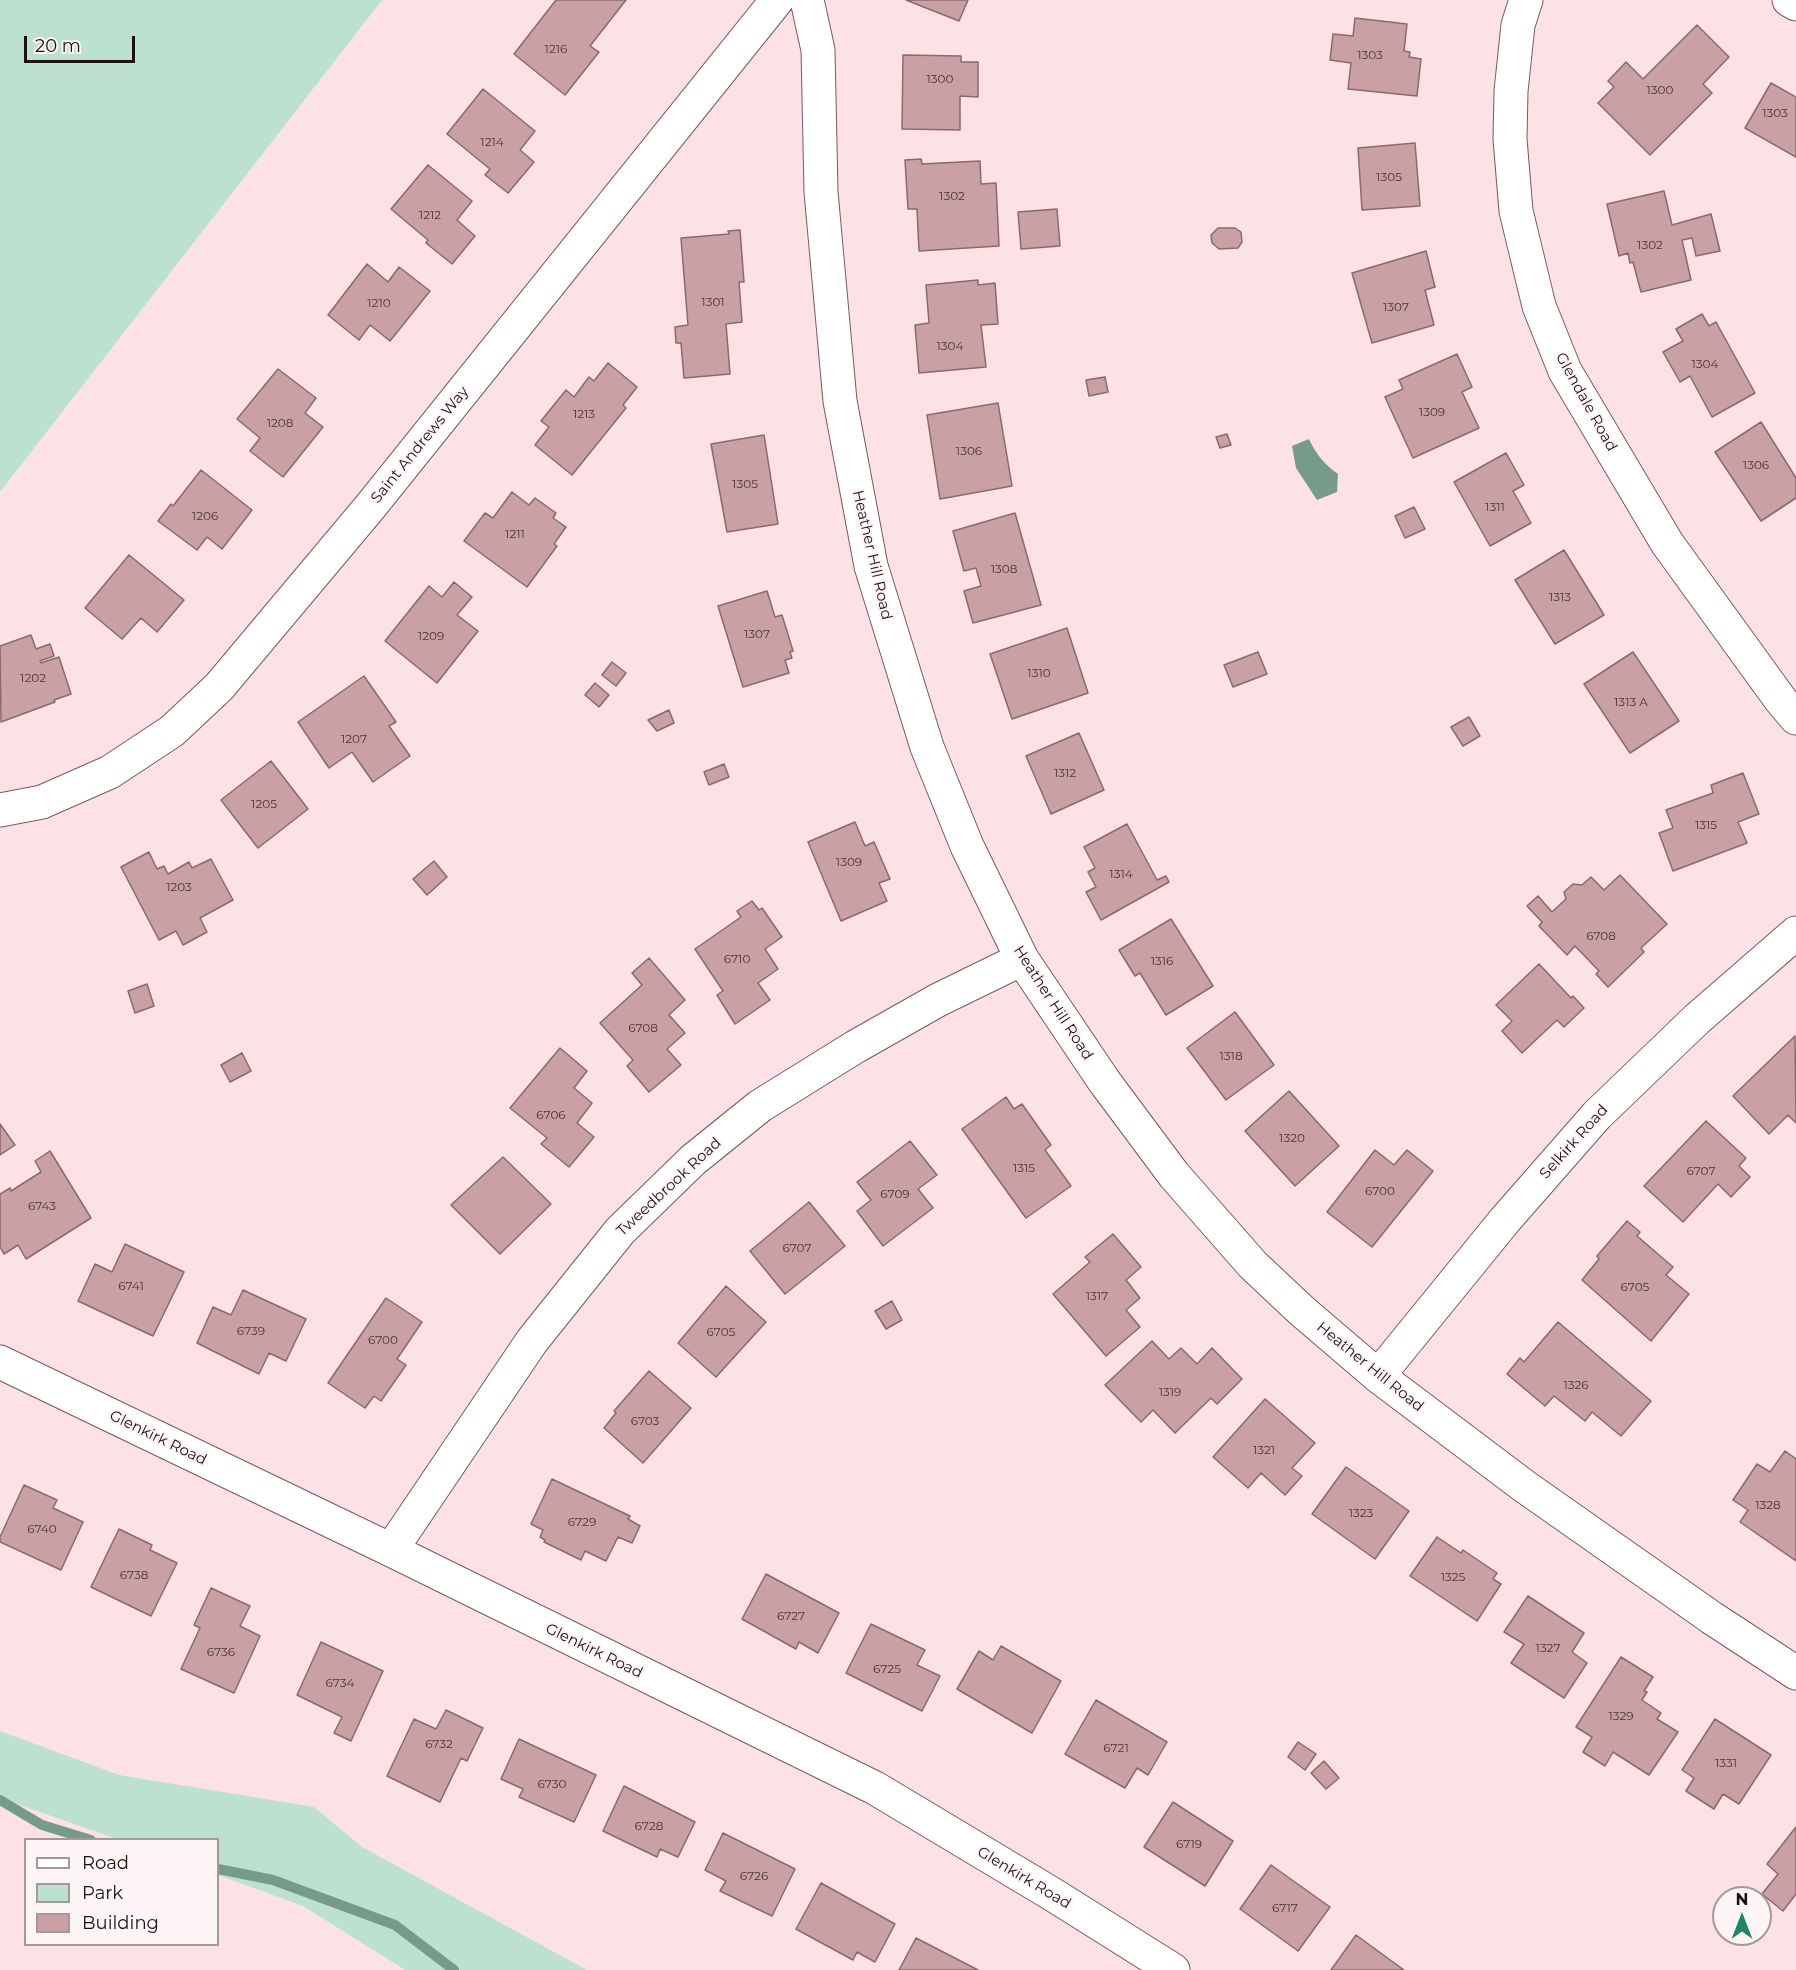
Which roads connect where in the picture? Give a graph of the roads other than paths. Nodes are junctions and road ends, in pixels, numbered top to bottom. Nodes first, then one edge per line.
1 (777, 0) edge
2 (807, 0) edge
3 (1526, 0) edge
4 (1790, 0) edge
5 (1796, 4) edge
6 (1796, 718) edge
7 (0, 810) edge
8 (1796, 933) edge
9 (1022, 959) junction
10 (0, 1362) edge
11 (1378, 1376) junction
12 (391, 1550) junction
13 (1796, 1673) edge
14 (1173, 1970) edge

1 - 7 street, Saint Andrews Way
2 - 9 street, Heather Hill Road
3 - 6 street, Glendale Road
4 - 5 street
8 - 11 street, Selkirk Road
9 - 11 street, Heather Hill Road
9 - 12 street, Tweedbrook Road
10 - 12 street, Glenkirk Road
11 - 13 street, Heather Hill Road
12 - 14 street, Glenkirk Road

